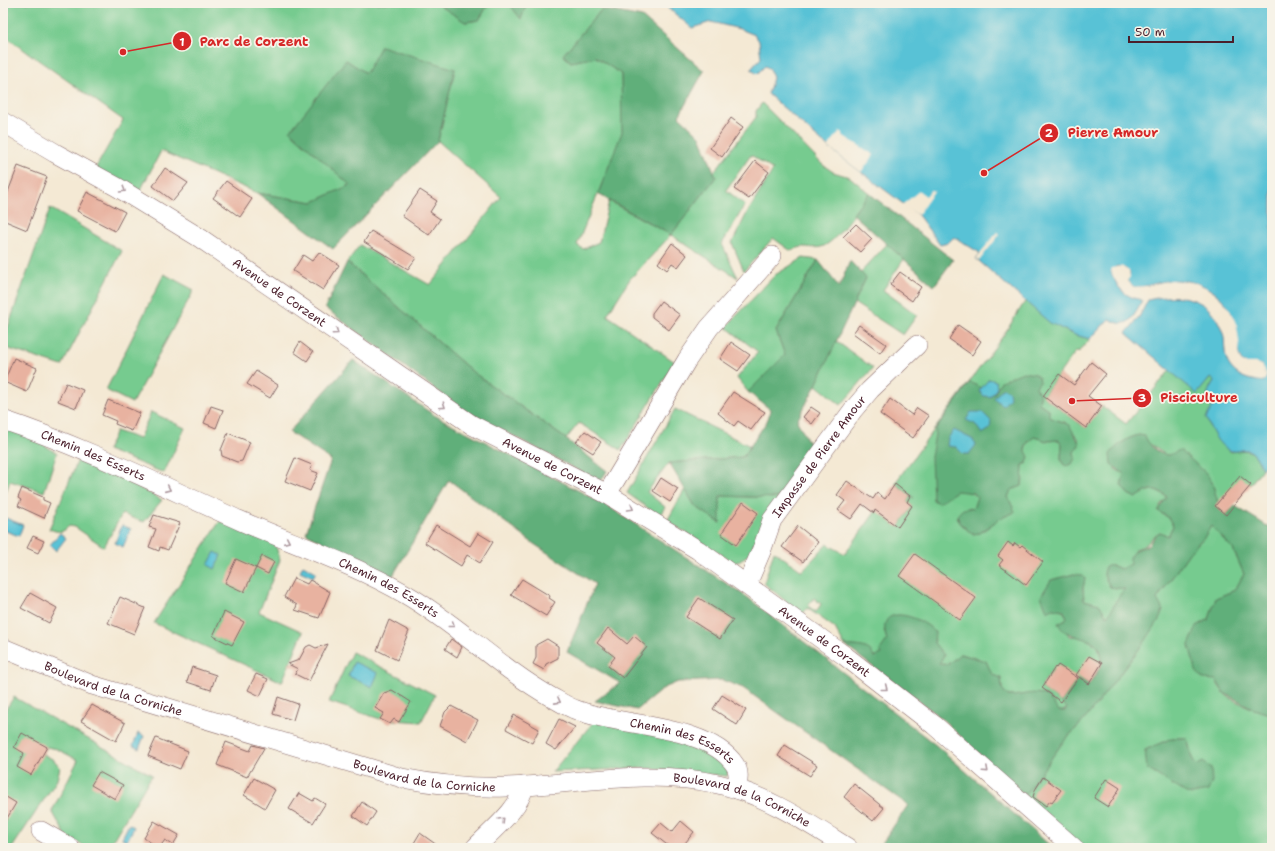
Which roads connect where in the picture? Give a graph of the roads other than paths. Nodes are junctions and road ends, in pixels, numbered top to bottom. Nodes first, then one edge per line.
1 (3, 122) edge
2 (772, 256) dead end
3 (917, 345) dead end
4 (3, 420) edge
5 (606, 494) junction
6 (745, 583) junction
7 (3, 648) edge
8 (524, 786) junction
9 (737, 789) junction
10 (40, 831) dead end
11 (70, 848) edge
12 (475, 848) edge
13 (848, 848) edge
14 (1074, 848) edge

1 -> 5 street, Avenue de Corzent
2 - 5 street
3 - 6 street, Impasse de Pierre Amour
4 -> 9 street, Chemin des Esserts
5 -> 6 street, Avenue de Corzent
6 -> 14 street, Avenue de Corzent
7 - 8 street, Boulevard de la Corniche
8 - 9 street, Boulevard de la Corniche
12 -> 8 street
9 - 13 street, Boulevard de la Corniche
10 - 11 street

